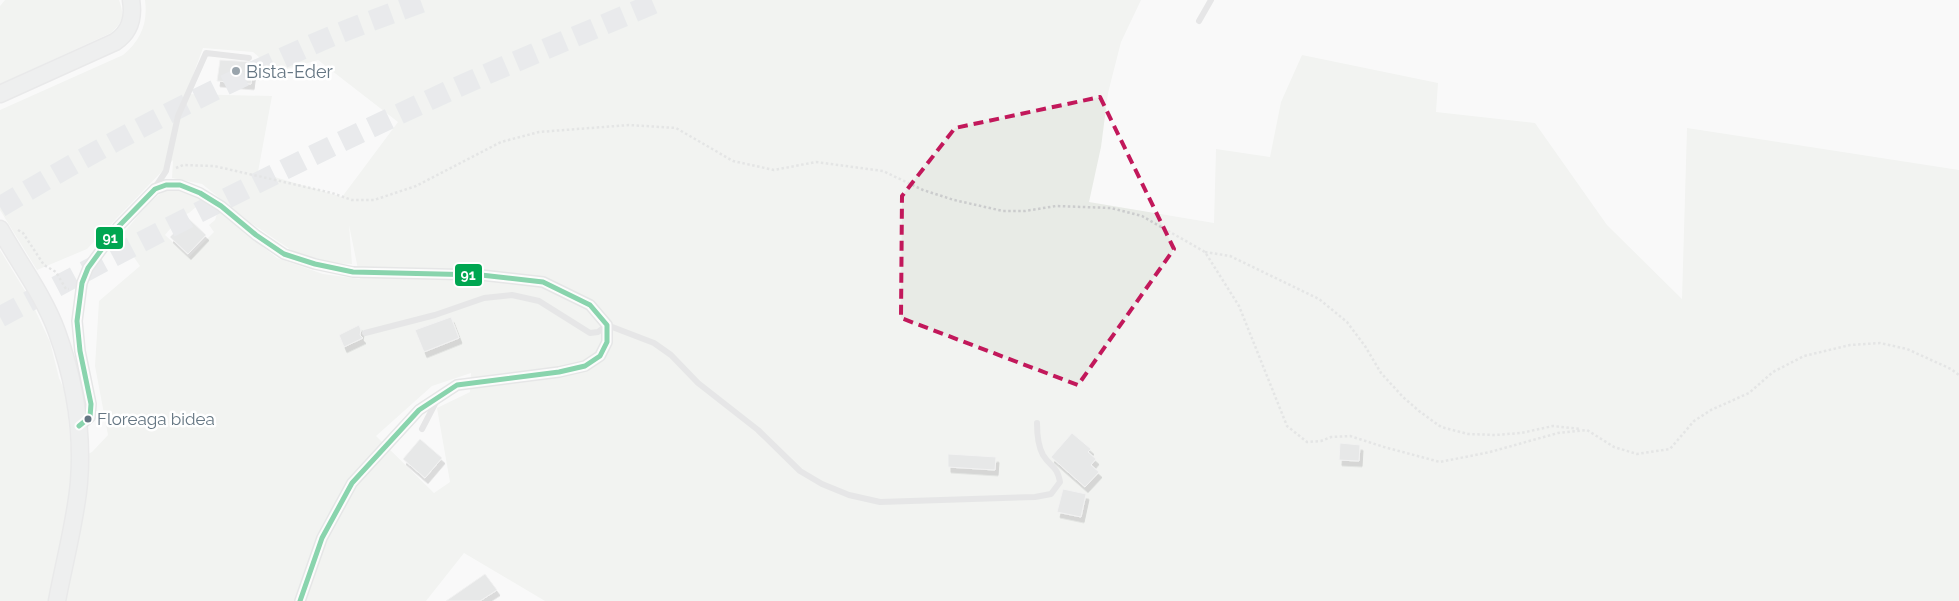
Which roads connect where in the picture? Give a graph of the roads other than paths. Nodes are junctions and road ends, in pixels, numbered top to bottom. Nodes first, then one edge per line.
1 (131, 0) edge
2 (1211, 0) edge
3 (1199, 21) dead end
4 (249, 58) dead end
5 (0, 94) edge
6 (155, 189) junction
7 (7, 229) edge
8 (607, 325) junction
9 (365, 333) dead end
10 (438, 396) junction
11 (1037, 423) dead end
12 (79, 426) junction
13 (422, 430) dead end
14 (57, 601) edge
15 (300, 601) edge

1 - 5 street
2 - 3 lane
4 - 6 lane
6 - 8 street
6 - 12 street
7 - 12 street
8 - 9 lane
8 - 10 street
8 - 11 lane
10 - 13 lane
10 - 15 street
12 - 14 street

